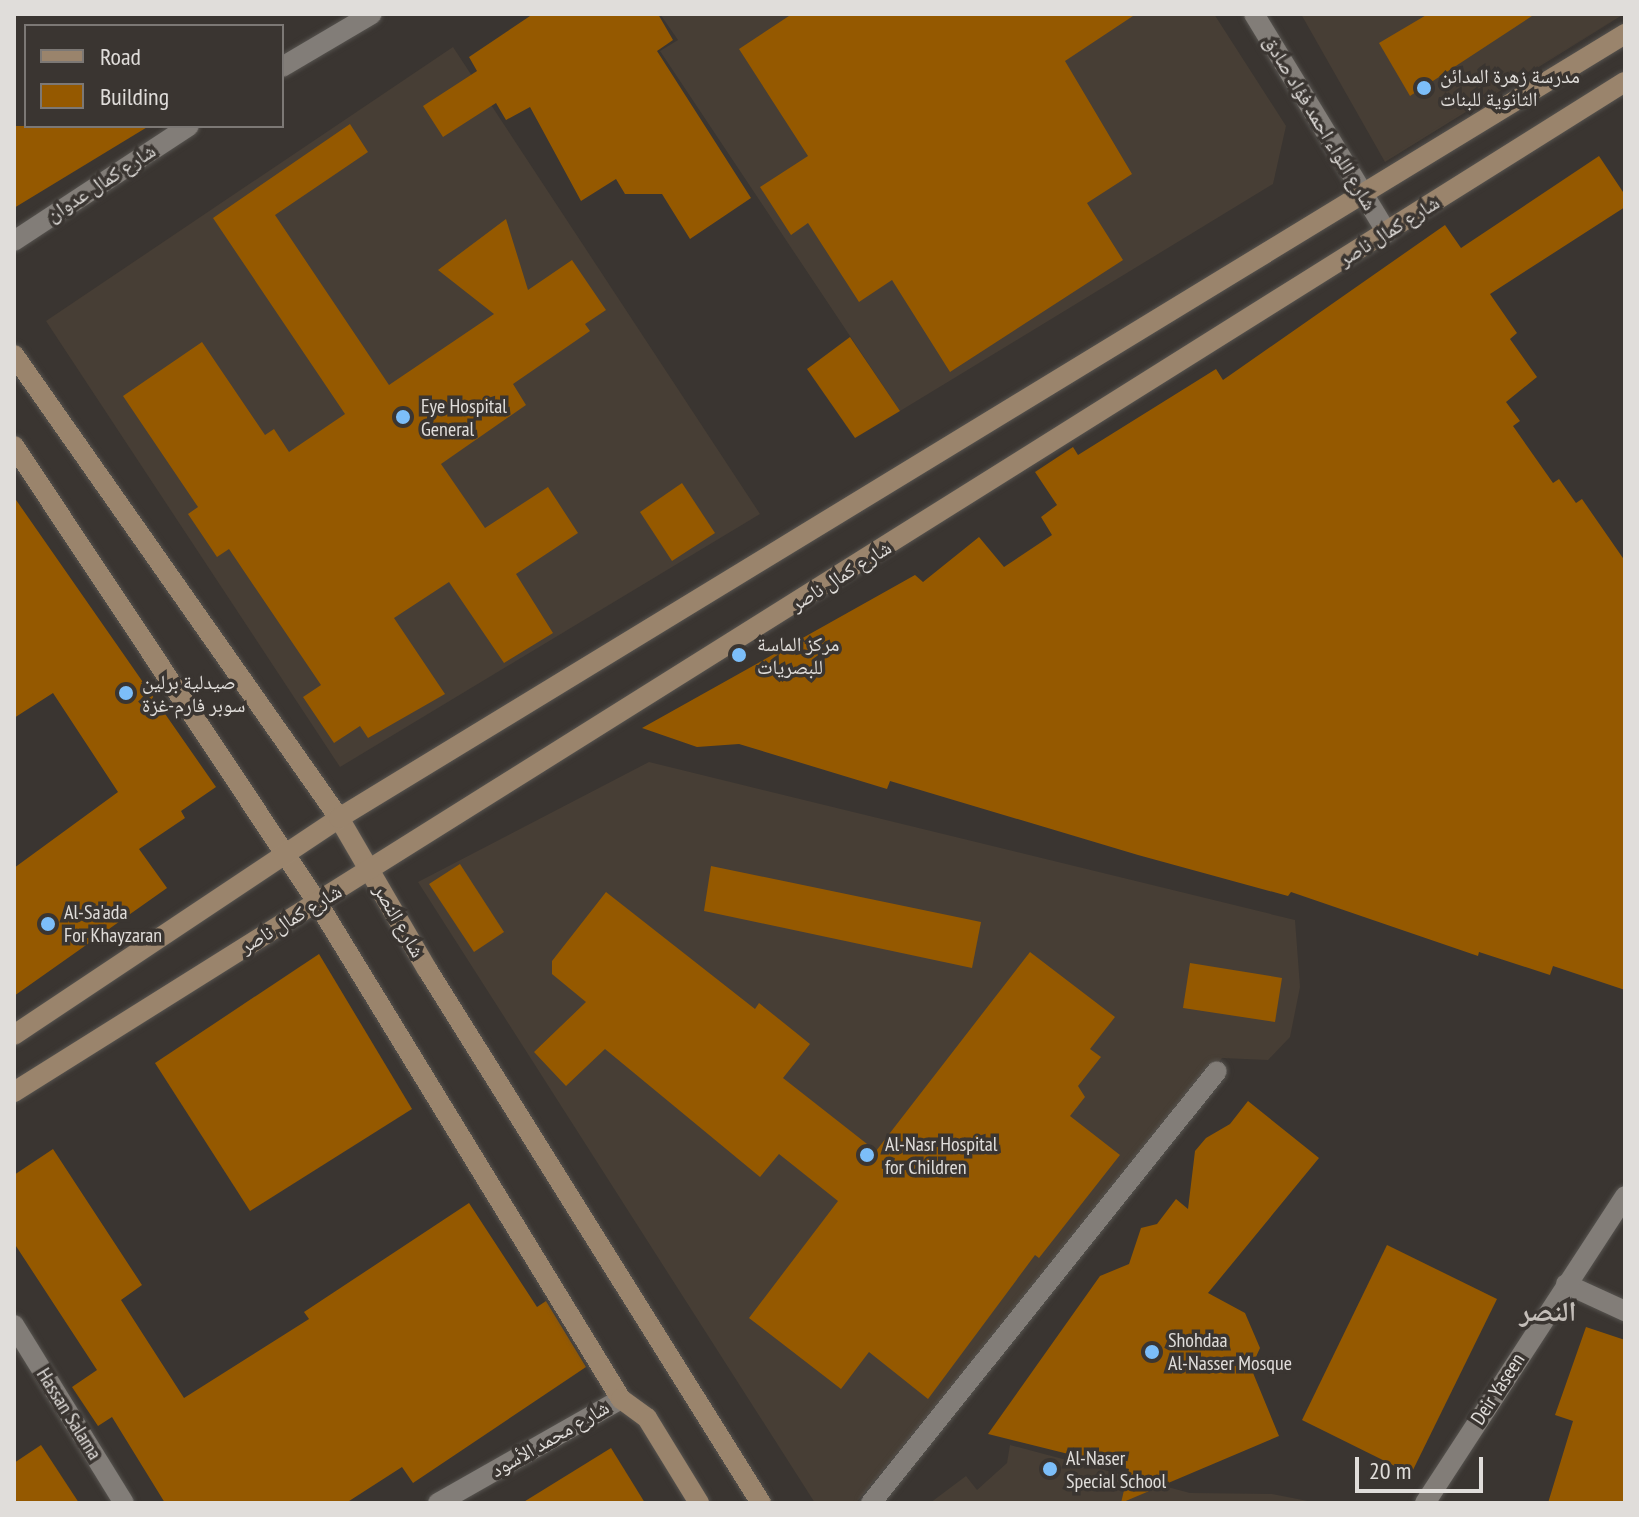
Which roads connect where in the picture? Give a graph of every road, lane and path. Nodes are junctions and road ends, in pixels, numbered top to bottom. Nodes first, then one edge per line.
1 (372, 14) edge
2 (1254, 14) edge
3 (1625, 34) edge
4 (284, 66) edge
5 (1625, 82) edge
6 (186, 128) edge
7 (1364, 196) junction
8 (1387, 233) junction
9 (14, 241) edge
10 (14, 355) edge
11 (14, 446) edge
12 (339, 818) junction
13 (286, 854) junction
14 (371, 871) junction
15 (317, 902) junction
16 (14, 1035) edge
17 (1217, 1071) dead end
18 (14, 1092) edge
19 (1625, 1196) edge
20 (1566, 1284) junction
21 (1625, 1311) edge
22 (14, 1325) edge
23 (621, 1399) junction
24 (124, 1503) edge
25 (438, 1503) edge
26 (699, 1503) edge
27 (761, 1503) edge
28 (871, 1503) edge
29 (1425, 1503) edge

1 - 4 street
2 - 7 street, شارع اللواء احمد فؤاد صادق
3 - 7 main road
5 - 8 main road, شارع كمال ناصر
6 - 9 street, شارع كمال عدوان
7 - 8 street, شارع اللواء احمد فؤاد صادق
7 - 12 main road
8 - 14 main road, شارع كمال ناصر
10 - 12 main road, شارع النصر
11 - 13 main road
12 - 13 main road
12 - 14 main road, شارع النصر
13 - 15 main road
13 - 16 main road
14 - 15 main road, شارع كمال ناصر
14 - 27 main road, شارع النصر
15 - 18 main road, شارع كمال ناصر
15 - 23 main road
17 - 28 street
19 - 20 street, Deir Yaseen
20 - 21 street
20 - 29 street, Deir Yaseen
22 - 24 street, Hassan Salama
23 - 25 street, شارع محمد الأسود
23 - 26 main road

